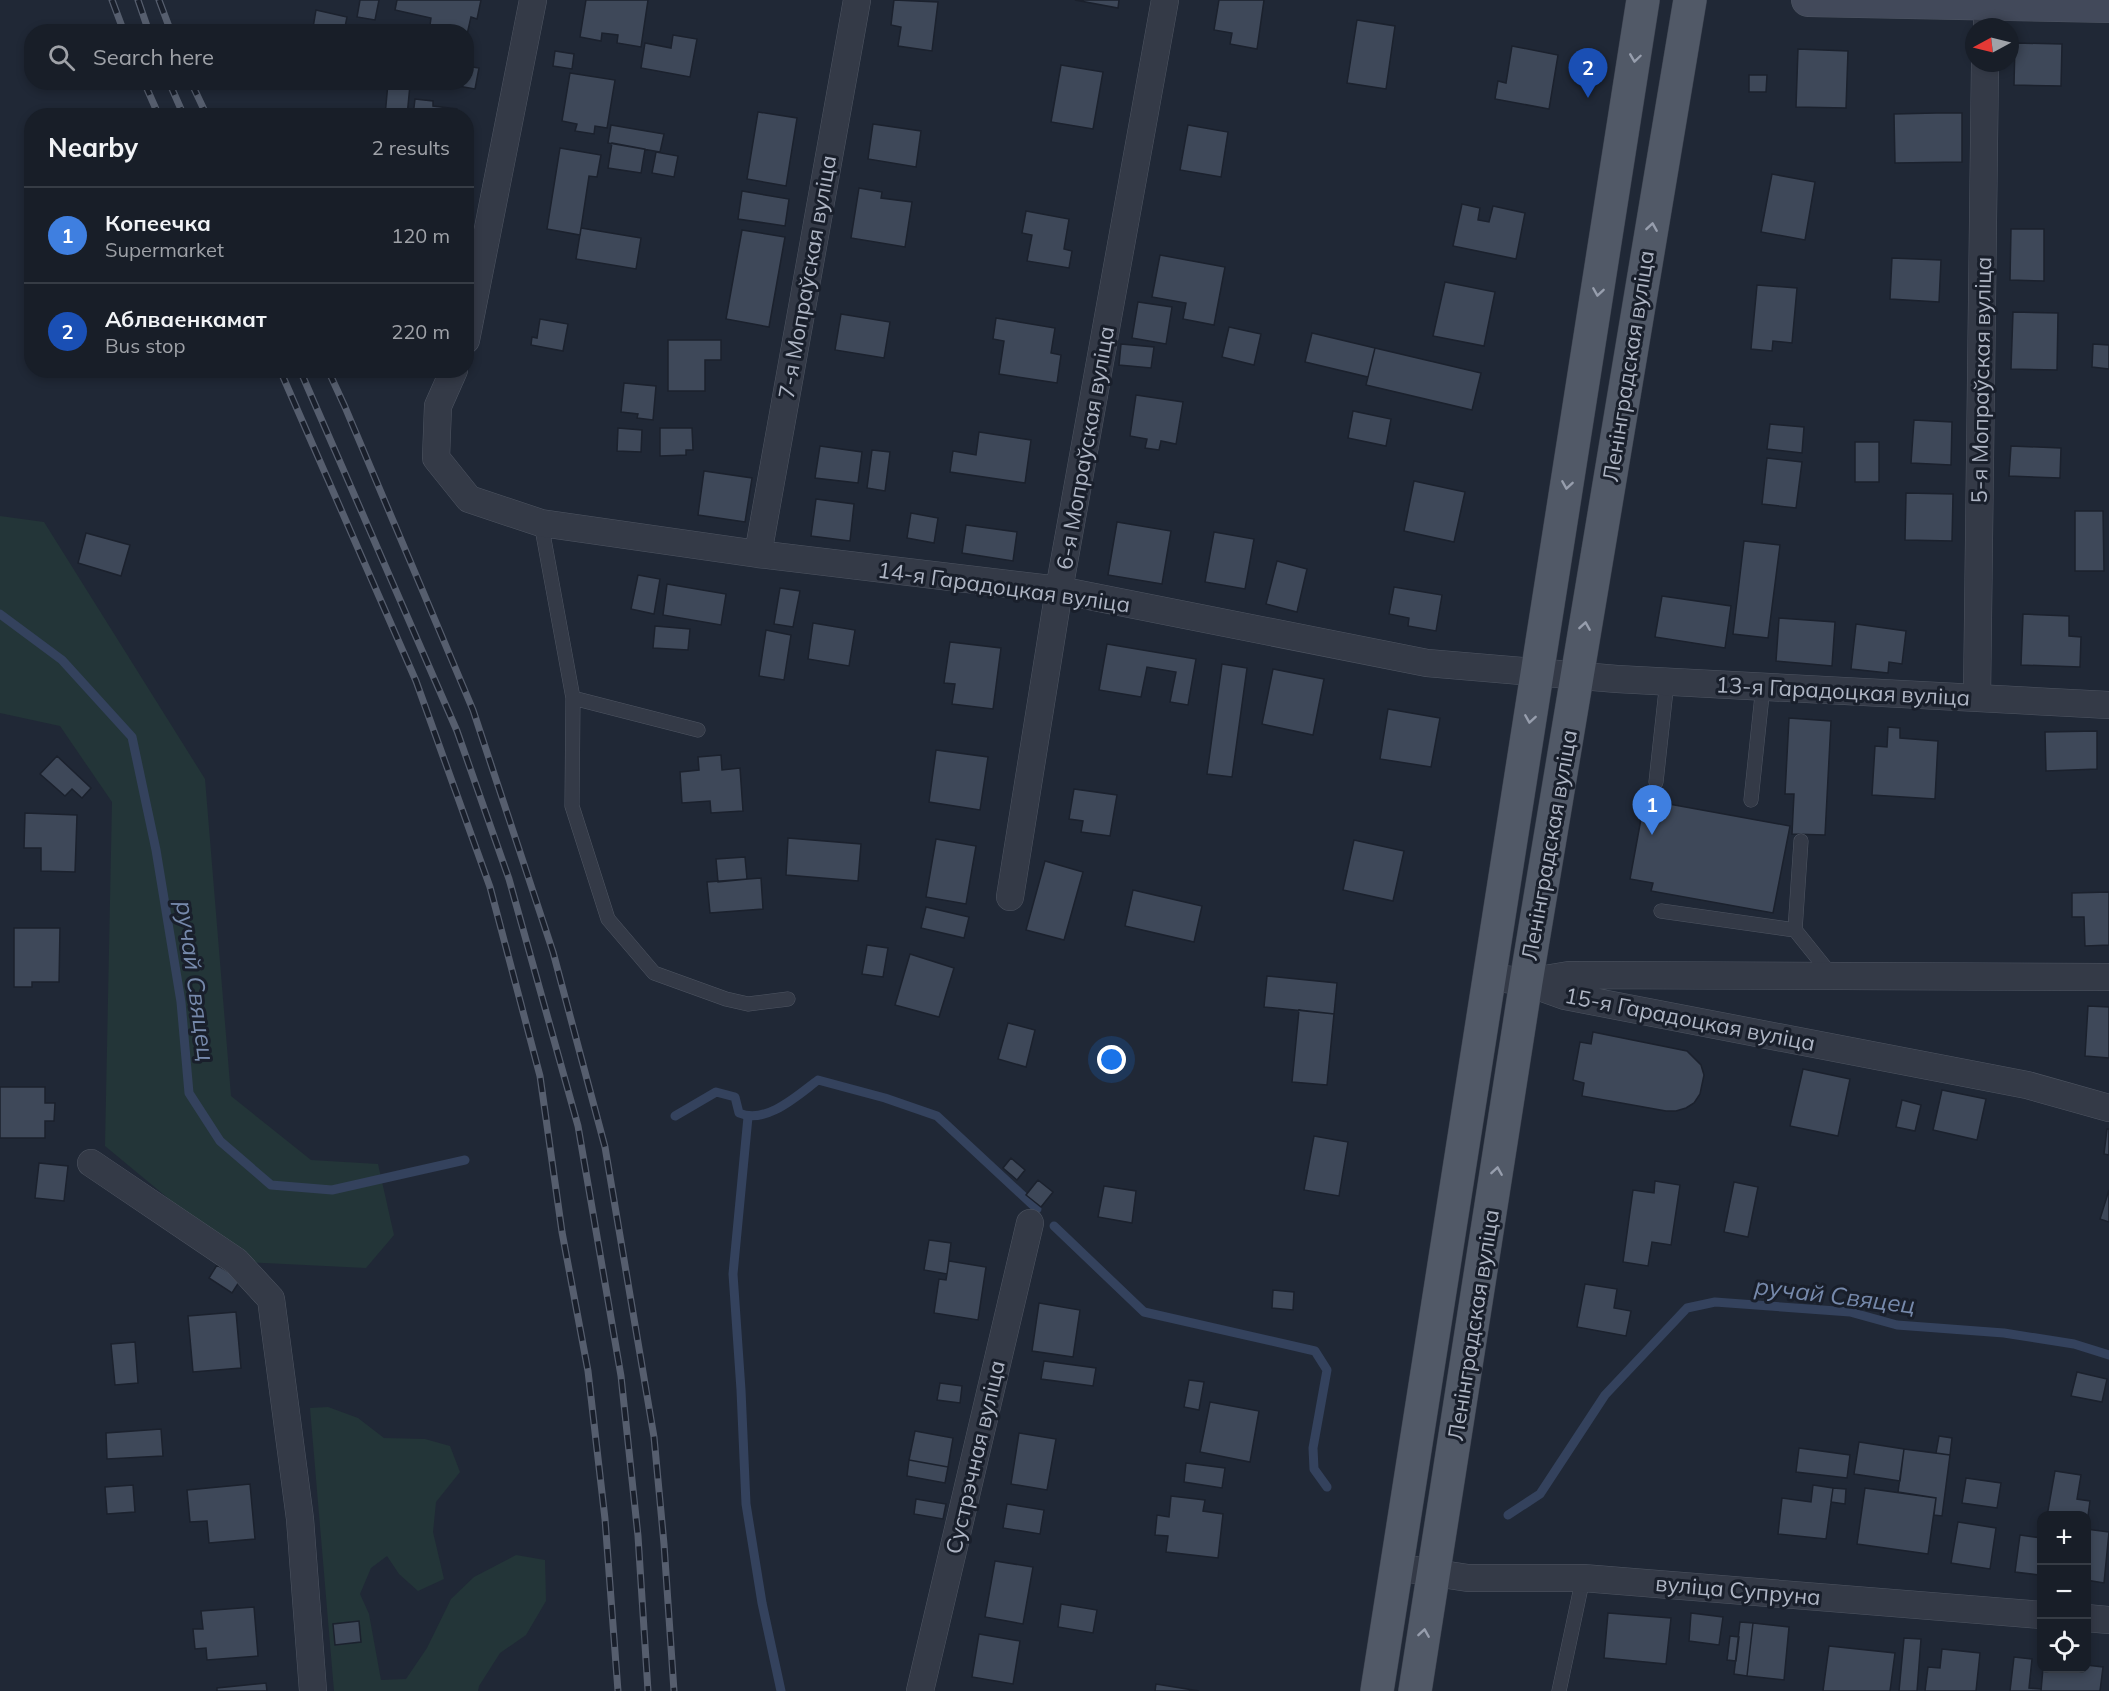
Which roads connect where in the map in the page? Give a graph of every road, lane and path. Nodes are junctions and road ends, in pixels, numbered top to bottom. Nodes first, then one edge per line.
1 (533, 0) edge
2 (857, 0) edge
3 (1165, 0) edge
4 (1643, 0) edge
5 (1690, 0) edge
6 (1808, 0) edge
7 (2109, 6) edge
8 (1987, 16) edge
9 (1985, 72) edge
10 (474, 299) edge
11 (450, 378) edge
12 (541, 523) junction
13 (758, 554) junction
14 (1059, 590) junction
15 (1537, 673) junction
16 (1577, 676) junction
17 (1667, 681) junction
18 (1763, 686) junction
19 (573, 698) junction
20 (1977, 698) junction
21 (2109, 705) edge
22 (698, 730) dead end
23 (1656, 782) dead end
24 (1751, 800) dead end
25 (1801, 841) dead end
26 (1010, 897) dead end
27 (1661, 911) dead end
28 (1795, 930) junction
29 (1832, 976) junction
30 (1490, 977) junction
31 (2109, 977) edge
32 (1526, 982) junction
33 (788, 999) dead end
34 (2109, 1108) edge
35 (91, 1163) dead end
36 (1030, 1223) dead end
37 (1396, 1567) junction
38 (1434, 1573) junction
39 (1583, 1578) junction
40 (2037, 1615) edge
41 (2091, 1618) edge
42 (2109, 1620) edge
43 (313, 1691) edge
44 (920, 1691) edge
45 (1377, 1691) edge
46 (1415, 1691) edge
47 (1559, 1691) edge

1 - 10 street
2 - 13 street, 7-я Мопраўская вуліца
3 - 14 street, 6-я Мопраўская вуліца
4 -> 15 main road, Ленінградская вуліца
16 -> 5 main road, Ленінградская вуліца
6 - 8 street
7 - 8 street
9 - 20 street, 5-я Мопраўская вуліца
11 - 12 street, 14-я Гарадоцкая вуліца
12 - 13 street, 14-я Гарадоцкая вуліца
12 - 19 lane
13 - 14 street, 14-я Гарадоцкая вуліца
14 - 15 street, 14-я Гарадоцкая вуліца
14 - 26 street, 6-я Мопраўская вуліца
15 - 16 street, 14-я Гарадоцкая вуліца
15 -> 30 main road, Ленінградская вуліца
16 - 17 street, 13-я Гарадоцкая вуліца
16 - 32 main road, Ленінградская вуліца
17 - 18 street, 13-я Гарадоцкая вуліца
17 - 23 lane
18 - 20 street, 13-я Гарадоцкая вуліца
18 - 24 lane
19 - 22 lane
19 - 33 lane
20 - 21 street, 13-я Гарадоцкая вуліца
25 - 28 lane
27 - 28 lane
28 - 29 lane
29 - 31 street, 15-я Гарадоцкая вуліца
29 - 32 street, 15-я Гарадоцкая вуліца
30 - 32 street
30 - 37 main road, Ленінградская вуліца
32 - 34 street, 15-я Гарадоцкая вуліца
38 -> 32 main road, Ленінградская вуліца
35 - 43 street
36 - 44 street, Сустрэчная вуліца
37 - 38 street, вуліца Супруна
37 - 45 main road, Ленінградская вуліца
38 - 39 street, вуліца Супруна
46 -> 38 main road, Ленінградская вуліца
39 - 40 street, вуліца Супруна
39 - 47 lane
41 - 42 street

